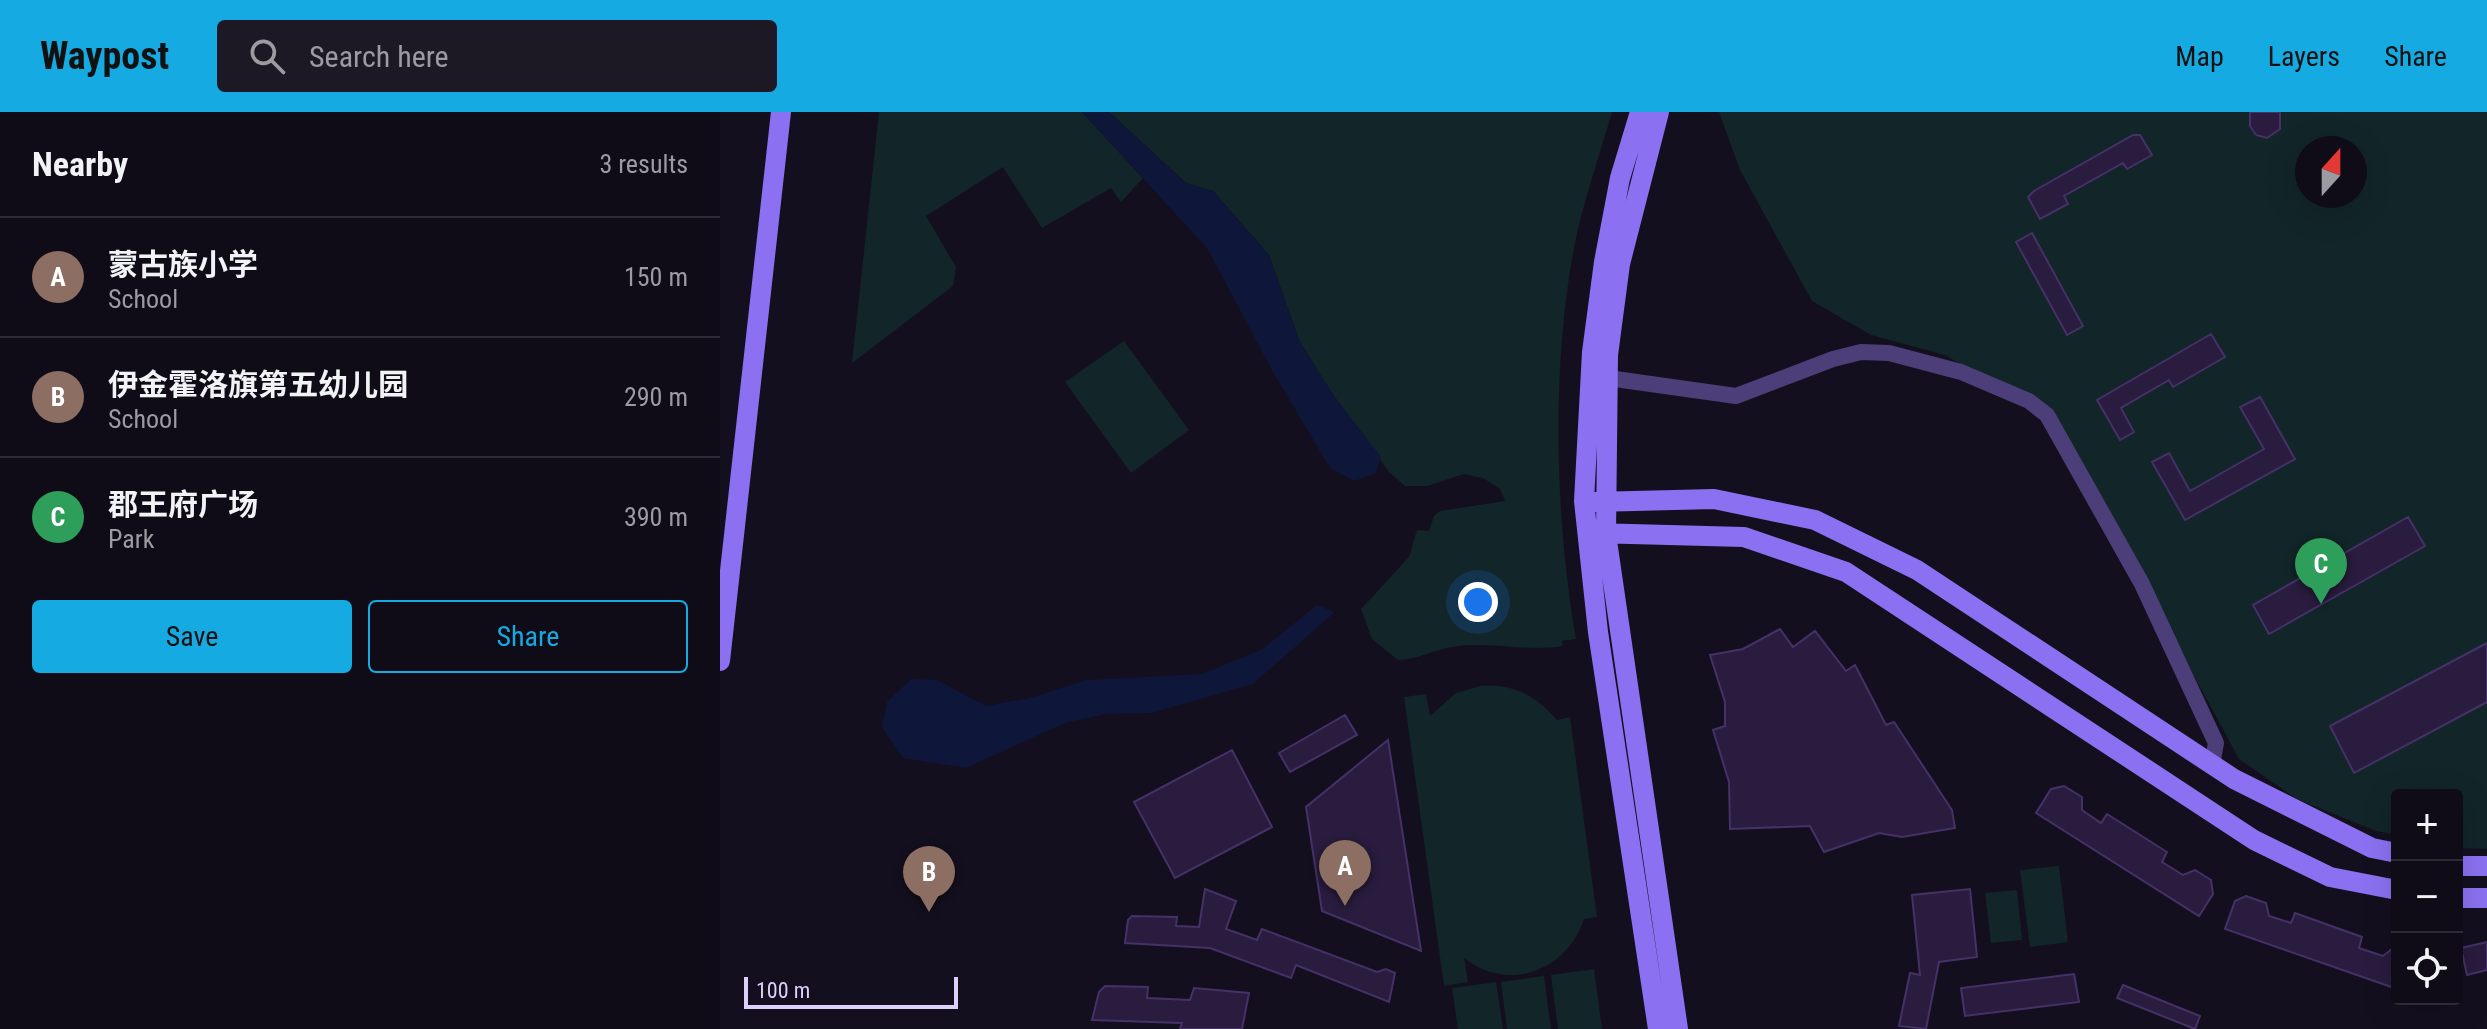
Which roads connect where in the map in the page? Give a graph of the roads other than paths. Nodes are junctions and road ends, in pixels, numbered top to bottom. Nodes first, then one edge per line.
1 (781, 112) edge
2 (1640, 112) edge
3 (1659, 112) edge
4 (1608, 378) junction
5 (1584, 501) junction
6 (1606, 502) junction
7 (1585, 533) junction
8 (1606, 534) junction
9 (720, 661) edge
10 (2212, 765) junction
11 (2391, 852) edge
12 (2463, 866) edge
13 (2487, 866) edge
14 (2391, 889) edge
15 (2463, 898) edge
16 (2487, 898) edge
17 (1658, 1029) edge
18 (1678, 1029) edge

1 - 9 street
2 - 5 street
3 - 4 street
4 - 6 street
4 - 10 street
5 - 6 street
5 - 7 street
6 - 8 street
6 - 10 street
7 - 8 street
7 - 17 street
8 - 14 street
8 - 18 street
10 - 11 street
12 - 13 street
15 - 16 street

